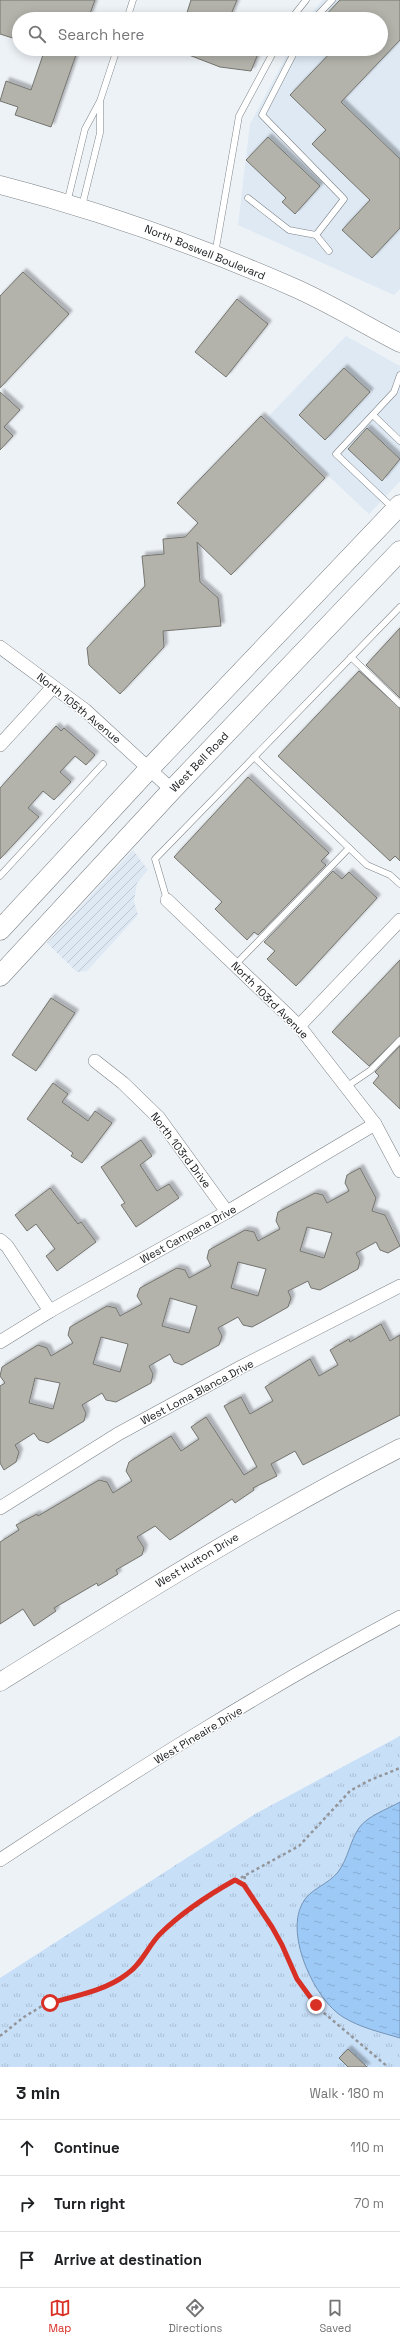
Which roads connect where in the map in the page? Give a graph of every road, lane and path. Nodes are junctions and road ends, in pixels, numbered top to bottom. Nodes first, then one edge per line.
1 (133, 0) edge
2 (306, 0) edge
3 (332, 0) edge
4 (129, 12) edge
5 (297, 12) edge
6 (321, 12) edge
7 (115, 56) edge
8 (271, 56) edge
9 (292, 56) edge
10 (100, 101) junction
11 (0, 185) edge
12 (248, 198) dead end
13 (74, 205) junction
14 (316, 236) junction
15 (330, 251) dead end
16 (215, 255) junction
17 (400, 342) edge
18 (400, 375) edge
19 (373, 415) junction
20 (400, 441) edge
21 (397, 507) edge
22 (400, 551) edge
23 (400, 607) edge
24 (0, 647) edge
25 (351, 658) junction
26 (53, 687) junction
27 (400, 704) edge
28 (0, 745) edge
29 (254, 757) junction
30 (103, 764) dead end
31 (149, 769) junction
32 (172, 790) junction
33 (349, 848) junction
34 (0, 876) edge
35 (400, 884) edge
36 (167, 900) joint
37 (400, 920) edge
38 (0, 930) edge
39 (235, 965) junction
40 (0, 976) edge
41 (299, 1026) junction
42 (400, 1040) edge
43 (95, 1061) dead end
44 (346, 1087) junction
45 (375, 1124) junction
46 (400, 1171) edge
47 (227, 1212) junction
48 (0, 1240) edge
49 (400, 1286) edge
50 (50, 1311) junction
51 (0, 1342) edge
52 (400, 1448) edge
53 (0, 1508) edge
54 (400, 1617) edge
55 (0, 1682) edge
56 (400, 1768) edge
57 (0, 1860) edge
58 (245, 1874) junction
59 (235, 1880) junction
60 (244, 1885) junction
61 (0, 2036) edge
62 (388, 2067) edge

1 - 4 lane
2 - 5 lane
3 - 6 lane
7 - 10 lane
8 - 16 lane
9 - 14 lane
10 - 13 lane
10 - 13 lane
11 - 13 street, North Boswell Boulevard
12 - 14 lane
13 - 16 street, North Boswell Boulevard
14 - 15 lane
16 - 17 street, North Boswell Boulevard
18 - 19 lane
19 - 20 lane
19 - 21 lane
21 - 31 main road
22 - 32 main road, West Bell Road
23 - 25 lane
24 - 26 street, North 105th Avenue
25 - 27 lane
25 - 29 lane
26 - 28 street
26 - 31 street, North 105th Avenue
29 - 33 lane
29 - 36 lane
30 - 34 lane
31 - 32 street, North 105th Avenue
31 - 38 main road
32 - 40 main road, West Bell Road
33 - 35 lane
33 - 39 lane
36 - 39 street, North 103rd Avenue
37 - 41 street
39 - 41 street, North 103rd Avenue
41 - 44 street, North 103rd Avenue
42 - 44 lane
43 - 47 street, North 103rd Drive
44 - 45 street, North 103rd Avenue
45 - 46 street, North 103rd Avenue
45 - 47 street, West Campana Drive
47 - 50 street, West Campana Drive
48 - 50 street
49 - 53 street, West Loma Blanca Drive
50 - 51 street, West Campana Drive
52 - 55 street, West Hutton Drive
54 - 57 street, West Pineaire Drive
56 - 58 path
58 - 59 path
58 - 60 path
59 - 60 path
59 - 61 path
60 - 62 path

